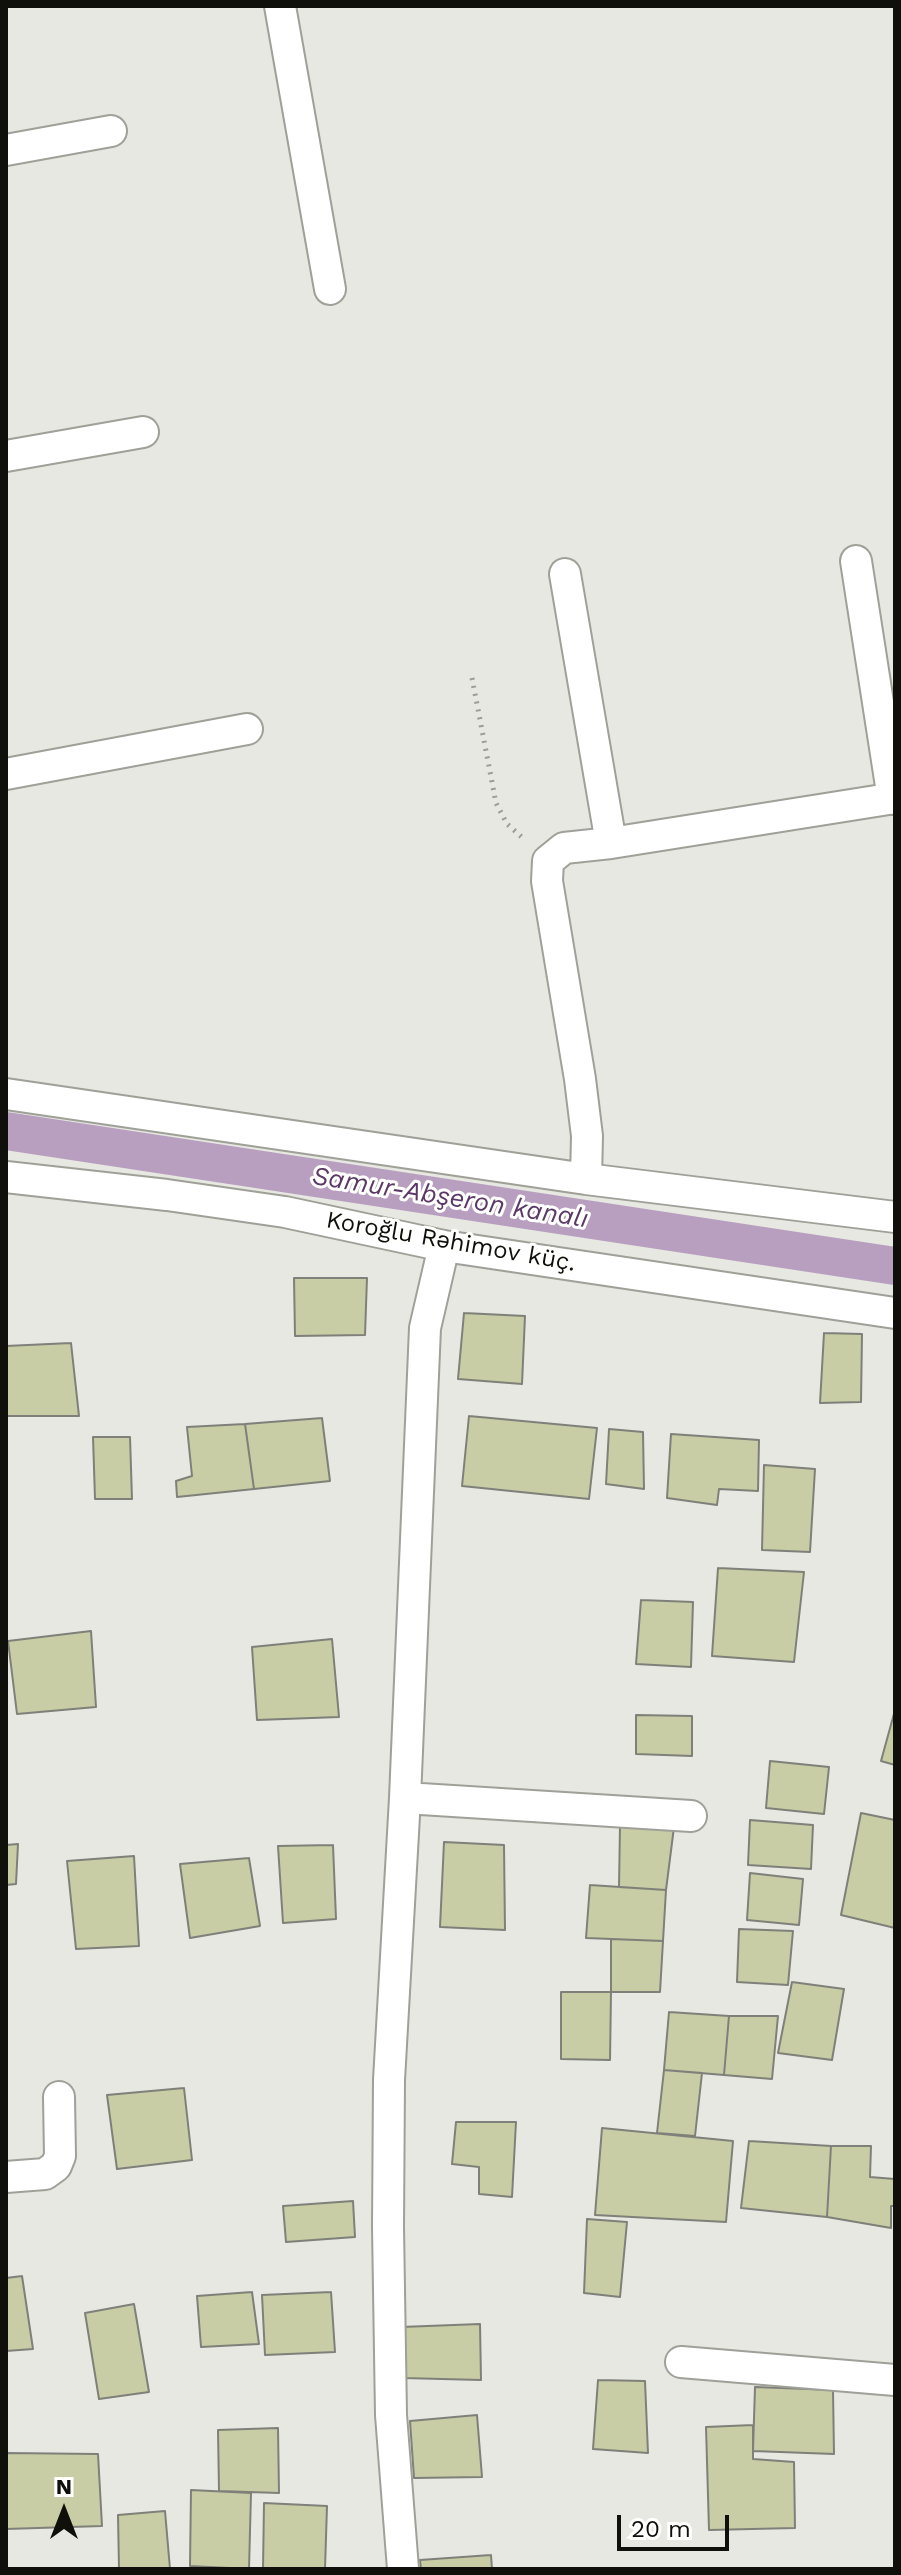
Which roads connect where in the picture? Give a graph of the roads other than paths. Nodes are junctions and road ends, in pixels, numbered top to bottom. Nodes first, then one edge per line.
1 (280, 6) edge
2 (111, 131) dead end
3 (6, 150) edge
4 (330, 289) dead end
5 (143, 432) dead end
6 (6, 456) edge
7 (856, 561) dead end
8 (565, 574) dead end
9 (247, 729) dead end
10 (6, 774) edge
11 (894, 798) edge
12 (611, 843) junction
13 (6, 1094) edge
14 (6, 1177) edge
15 (586, 1179) junction
16 (895, 1217) edge
17 (444, 1246) junction
18 (895, 1313) edge
19 (405, 1798) junction
20 (691, 1816) dead end
21 (59, 2097) dead end
22 (6, 2177) edge
23 (681, 2362) dead end
24 (895, 2380) edge
25 (403, 2569) edge

1 - 4 street
2 - 3 street
5 - 6 street
7 - 11 street
8 - 12 street
9 - 10 street
11 - 12 street
12 - 15 street
13 - 15 street
14 - 17 street, Koroğlu Rəhimov küç.
15 - 16 street
17 - 18 street, Koroğlu Rəhimov küç.
17 - 19 street
19 - 20 street
19 - 25 street
21 - 22 street
23 - 24 street

